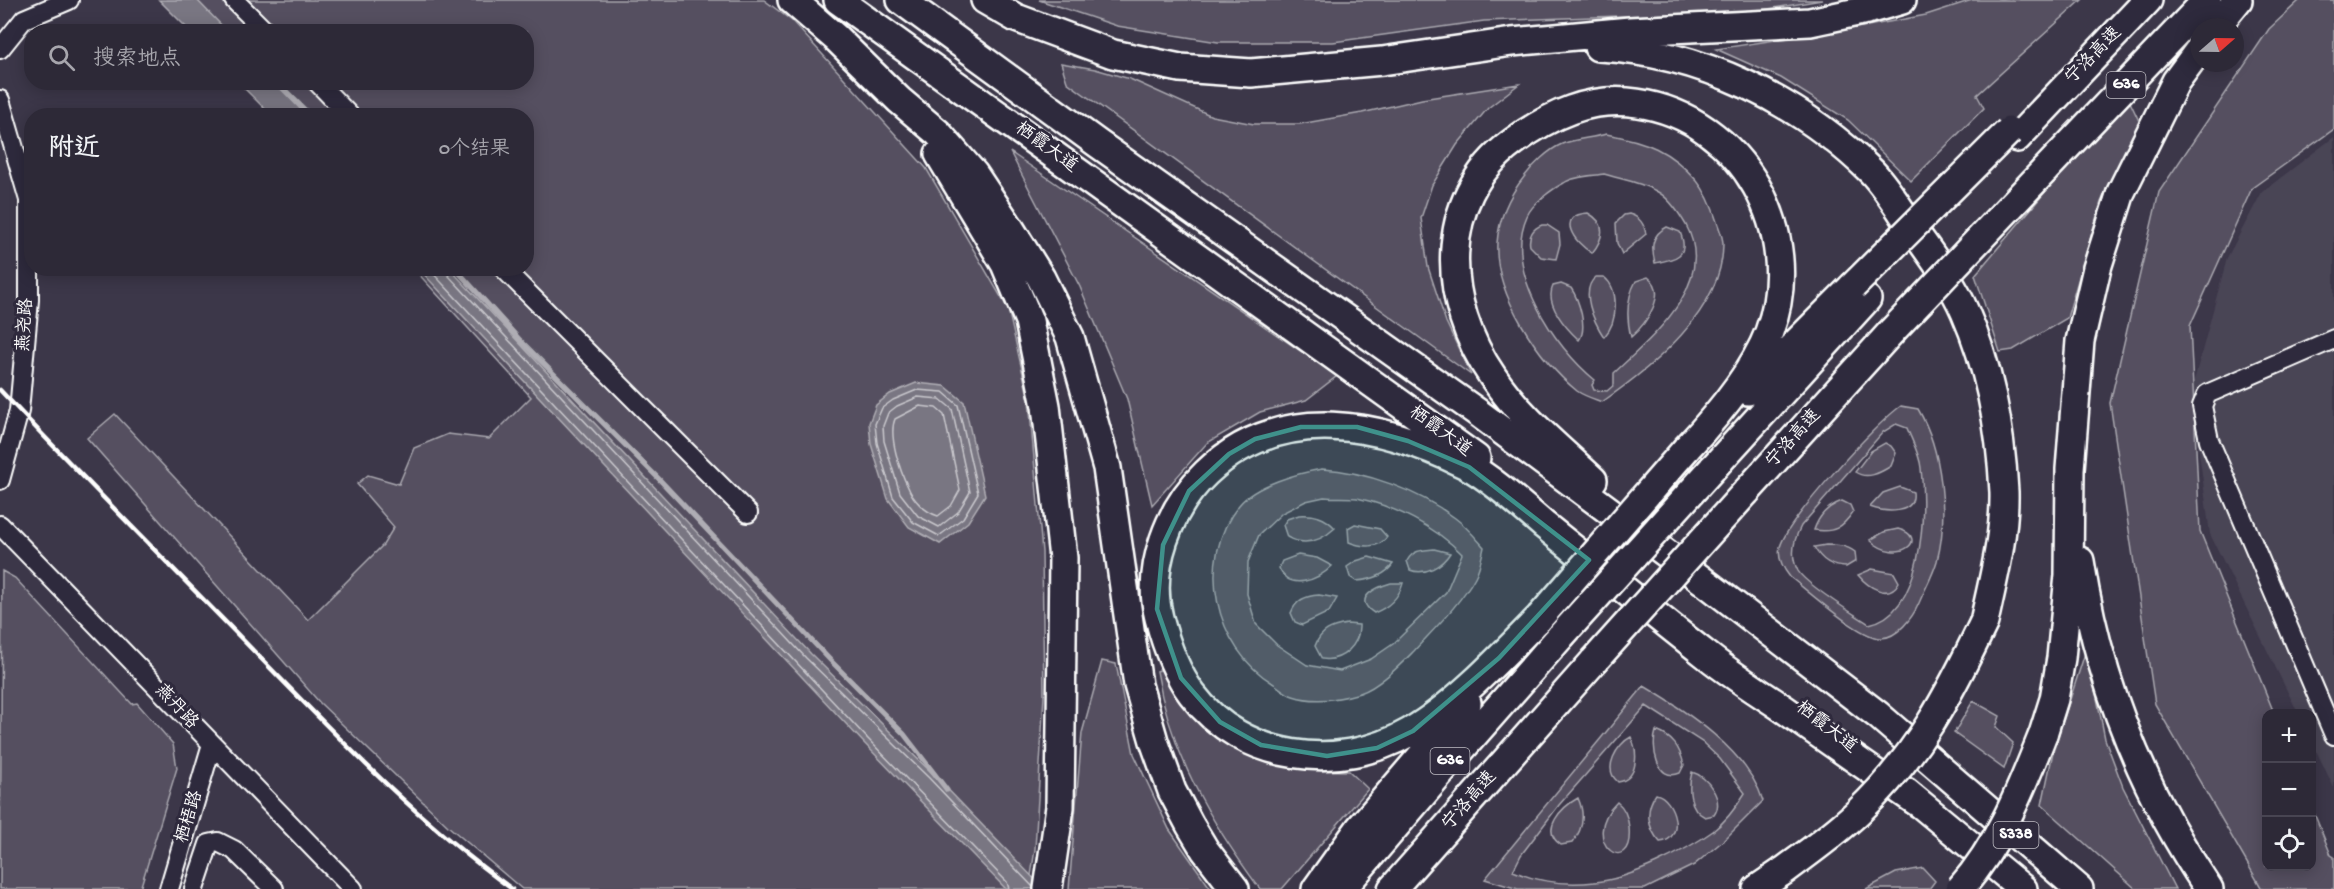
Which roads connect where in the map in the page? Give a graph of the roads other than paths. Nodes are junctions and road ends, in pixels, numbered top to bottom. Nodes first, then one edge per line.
1 (69, 0) edge
2 (234, 0) edge
3 (792, 0) edge
4 (838, 0) edge
5 (901, 0) edge
6 (985, 0) edge
7 (1902, 0) edge
8 (2148, 0) edge
9 (2207, 0) edge
10 (2238, 0) edge
11 (2223, 18) edge
12 (258, 24) edge
13 (1512, 42) junction
14 (0, 49) edge
15 (2190, 62) edge
16 (325, 90) edge
17 (0, 100) edge
18 (899, 100) junction
19 (342, 108) edge
20 (24, 183) edge
21 (29, 276) edge
22 (511, 276) edge
23 (1860, 293) junction
24 (2334, 339) edge
25 (1694, 441) junction
26 (2070, 469) junction
27 (0, 480) edge
28 (748, 513) dead end
29 (0, 525) edge
30 (1540, 617) junction
31 (1878, 715) junction
32 (2334, 735) edge
33 (212, 744) junction
34 (1920, 804) junction
35 (169, 889) edge
36 (194, 889) edge
37 (274, 889) edge
38 (353, 889) edge
39 (1048, 889) edge
40 (1235, 889) edge
41 (1316, 889) edge
42 (1342, 889) edge
43 (1392, 889) edge
44 (1757, 889) edge
45 (1960, 889) edge
46 (2023, 889) edge
47 (2079, 889) edge
48 (2209, 889) edge

1 - 14 street
2 - 12 street
3 - 18 highway
4 - 34 highway, 栖霞大道
5 - 31 highway, 栖霞大道
6 - 13 highway
7 - 13 highway
8 - 23 highway, 宁洛高速 / G36
9 - 43 highway, 宁洛高速 / G36, bridge
10 - 11 highway
13 - 44 highway, bridge
15 - 26 highway
16 - 19 street
17 - 20 street, 燕尧路
18 - 39 highway
18 - 40 highway
21 - 27 street, 燕尧路
22 - 28 street
23 - 25 highway
23 - 42 highway, 宁洛高速 / G36, bridge
24 - 32 street
25 - 30 highway, bridge
25 - 31 highway
26 - 45 highway, bridge
26 - 48 highway
29 - 33 street, 燕丹路
30 - 34 highway
30 - 41 highway
31 - 47 highway, 栖霞大道 / S338
33 - 35 street, 栖梧路
33 - 38 street, 燕丹路
34 - 46 highway, 栖霞大道 / S338
36 - 37 street

